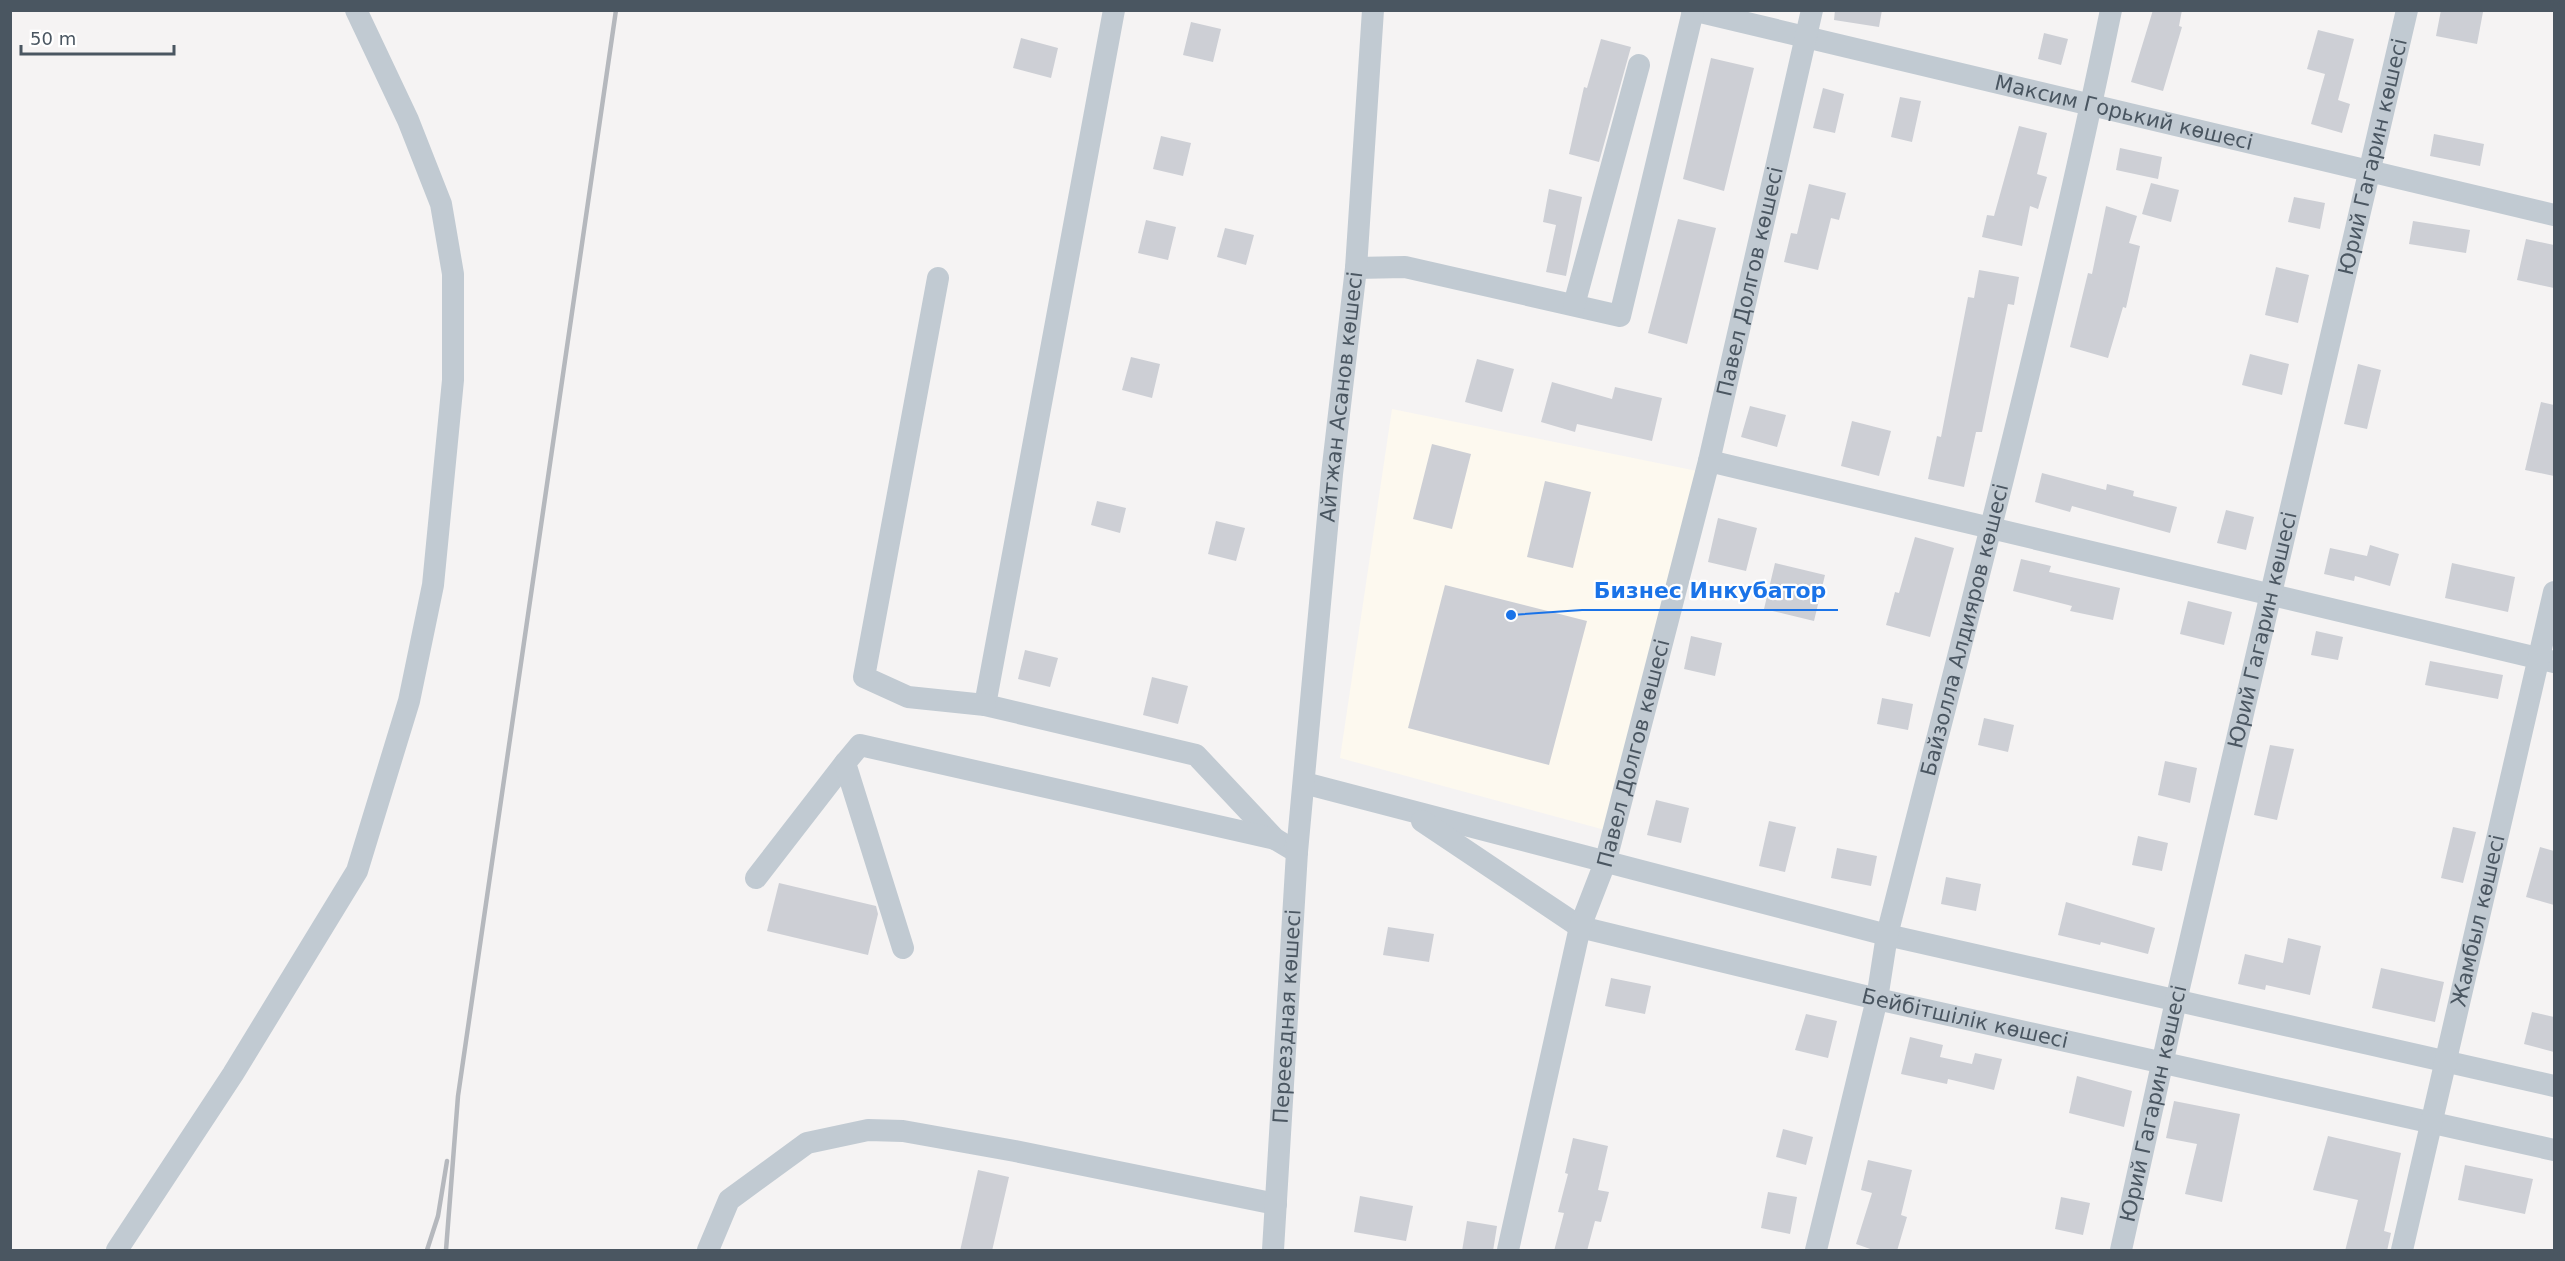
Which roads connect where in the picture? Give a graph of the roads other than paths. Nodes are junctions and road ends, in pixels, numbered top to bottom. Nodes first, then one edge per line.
1 (356, 10) edge
2 (1114, 10) edge
3 (1373, 10) edge
4 (1812, 10) edge
5 (2111, 10) edge
6 (2407, 10) edge
7 (1693, 11) edge
8 (1806, 37) junction
9 (1639, 65) dead end
10 (2092, 105) junction
11 (2369, 172) junction
12 (2554, 215) edge
13 (1356, 268) junction
14 (938, 278) dead end
15 (1574, 305) junction
16 (1709, 461) junction
17 (1991, 527) junction
18 (2554, 592) edge
19 (2271, 594) junction
20 (2547, 660) edge
21 (985, 705) junction
22 (845, 763) junction
23 (1304, 783) junction
24 (1408, 812) junction
25 (1275, 839) junction
26 (1297, 852) junction
27 (1606, 860) junction
28 (756, 878) dead end
29 (1580, 927) junction
30 (1887, 935) junction
31 (903, 948) dead end
32 (1877, 999) junction
33 (2176, 1001) junction
34 (2445, 1062) junction
35 (2162, 1063) junction
36 (2554, 1086) edge
37 (2432, 1122) junction
38 (2554, 1150) edge
39 (1276, 1204) junction
40 (117, 1251) edge
41 (708, 1251) edge
42 (1273, 1251) edge
43 (1508, 1251) edge
44 (1816, 1251) edge
45 (2121, 1251) edge
46 (2402, 1251) edge

1 - 40 street
2 - 21 street
3 - 13 street, Айтжан Асанов көшесі
4 - 8 street, Павел Долгов көшесі
5 - 10 street, Байзолла Алдияров көшесі
6 - 11 street, Юрий Гагарин көшесі
7 - 8 street, Максим Горький көшесі
7 - 15 street
8 - 10 street, Максим Горький көшесі
8 - 16 street, Павел Долгов көшесі
9 - 15 street
10 - 11 street, Максим Горький көшесі
10 - 17 street, Байзолла Алдияров көшесі
11 - 12 street, Максим Горький көшесі
11 - 19 street, Юрий Гагарин көшесі
13 - 15 street
13 - 23 street, Айтжан Асанов көшесі
14 - 21 street
16 - 17 street
16 - 27 street, Павел Долгов көшесі
17 - 19 street
17 - 30 street, Байзолла Алдияров көшесі
18 - 20 street, Жамбыл көшесі
19 - 20 street
19 - 33 street, Юрий Гагарин көшесі
20 - 34 street, Жамбыл көшесі
21 - 25 street
22 - 25 street
22 - 28 street
22 - 31 street
23 - 24 street, Бейбітшілік көшесі
23 - 26 street, Переездная көшесі
24 - 27 street, Бейбітшілік көшесі
24 - 29 street, Бейбітшілік көшесі
25 - 26 street
26 - 39 street, Переездная көшесі
27 - 29 street, Павел Долгов көшесі
27 - 30 street, Бейбітшілік көшесі
29 - 32 street, Бейбітшілік көшесі
29 - 43 street, Павел Долгов көшесі
30 - 32 street, Байзолла Алдияров көшесі
30 - 33 street, Бейбітшілік көшесі
32 - 35 street, Бейбітшілік көшесі
32 - 44 street, Байзолла Алдияров көшесі
33 - 34 street, Бейбітшілік көшесі
33 - 35 street, Юрий Гагарин көшесі
34 - 36 street, Бейбітшілік көшесі
34 - 37 street, Жамбыл көшесі
35 - 37 street, Бейбітшілік көшесі
35 - 45 street, Юрий Гагарин көшесі
37 - 38 street, Бейбітшілік көшесі
37 - 46 street, Жамбыл көшесі
39 - 41 street
39 - 42 street, Переездная көшесі

